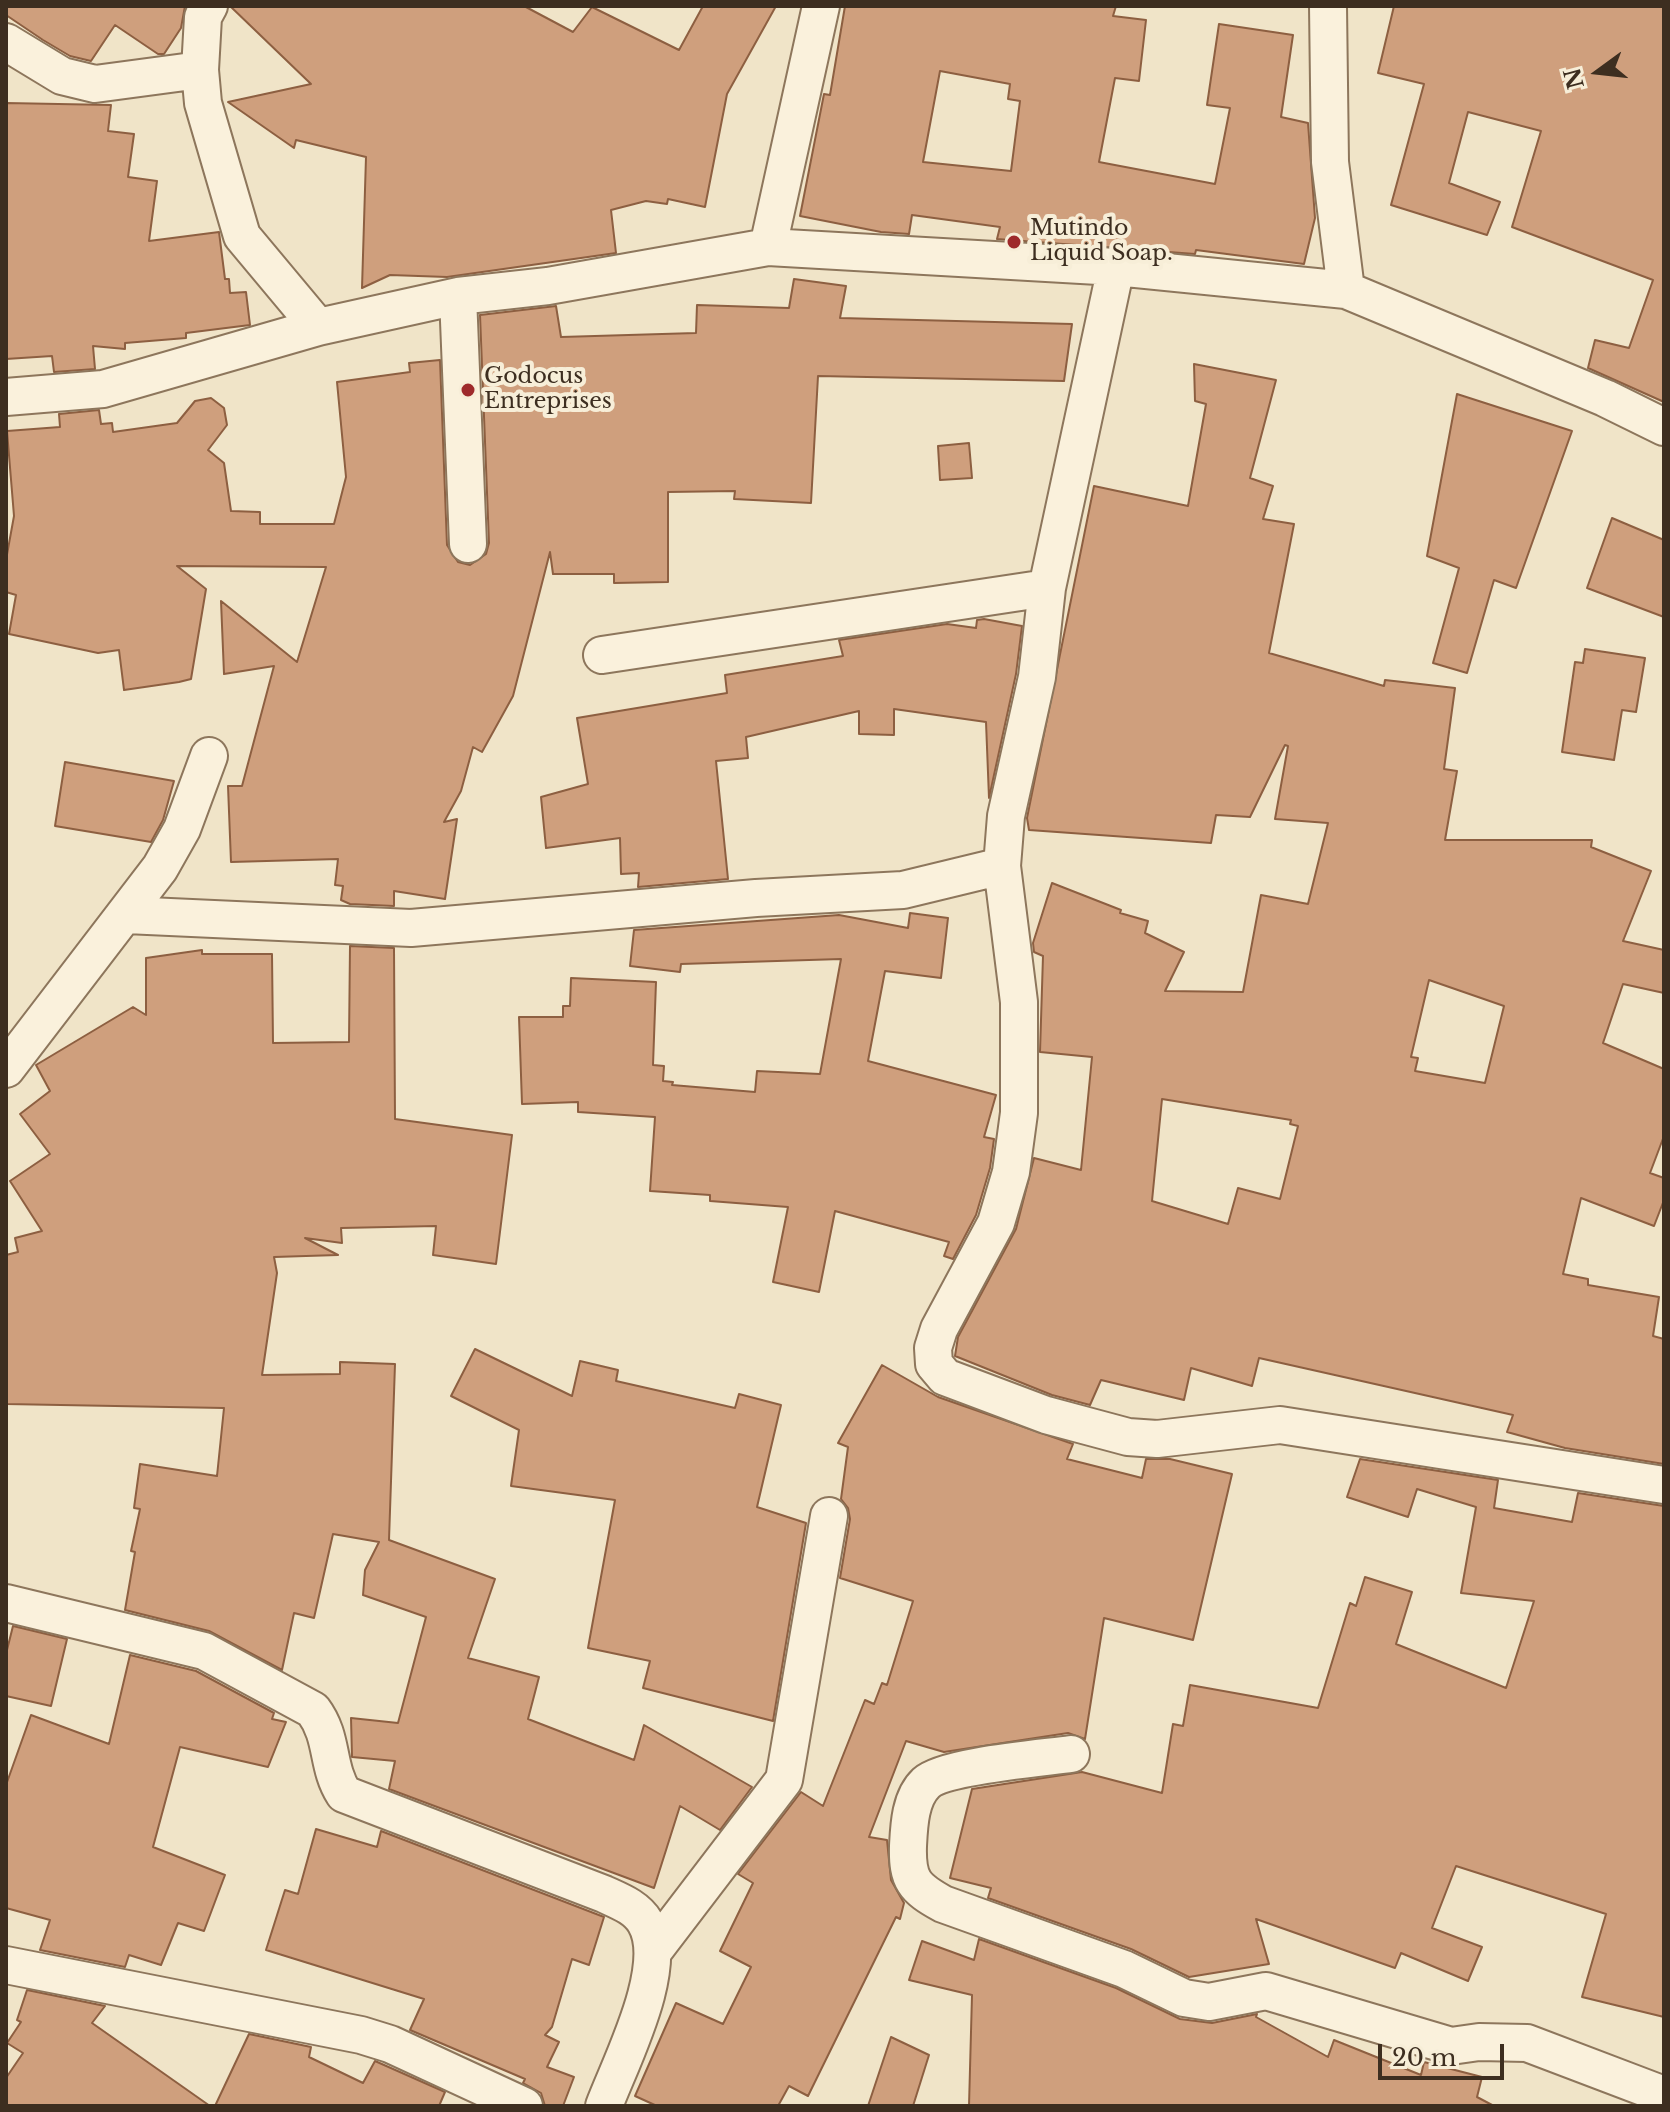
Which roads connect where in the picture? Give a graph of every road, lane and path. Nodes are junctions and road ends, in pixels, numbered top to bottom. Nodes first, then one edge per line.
1 (209, 6) edge
2 (821, 6) edge
3 (1328, 6) edge
4 (6, 42) edge
5 (200, 70) junction
6 (768, 247) junction
7 (1116, 267) junction
8 (1346, 290) junction
9 (458, 296) junction
10 (318, 327) junction
11 (6, 397) edge
12 (1664, 427) edge
13 (468, 544) dead end
14 (1047, 588) junction
15 (602, 655) dead end
16 (209, 756) dead end
17 (1002, 866) junction
18 (126, 915) junction
19 (6, 1069) edge
20 (1664, 1485) edge
21 (829, 1516) dead end
22 (6, 1603) edge
23 (1071, 1754) dead end
24 (655, 1949) junction
25 (6, 1965) edge
26 (1664, 2095) edge
27 (524, 2106) edge
28 (604, 2106) edge

1 - 5 street
2 - 6 street
3 - 8 street
4 - 5 street
5 - 10 street
6 - 7 street
6 - 9 street
7 - 8 street
7 - 14 street
8 - 12 street
9 - 10 street
9 - 13 street
10 - 11 street
14 - 15 street
14 - 17 street
16 - 18 street
17 - 18 street
17 - 20 street
18 - 19 street
21 - 24 street
22 - 24 street
23 - 26 street
24 - 28 street
25 - 27 street

